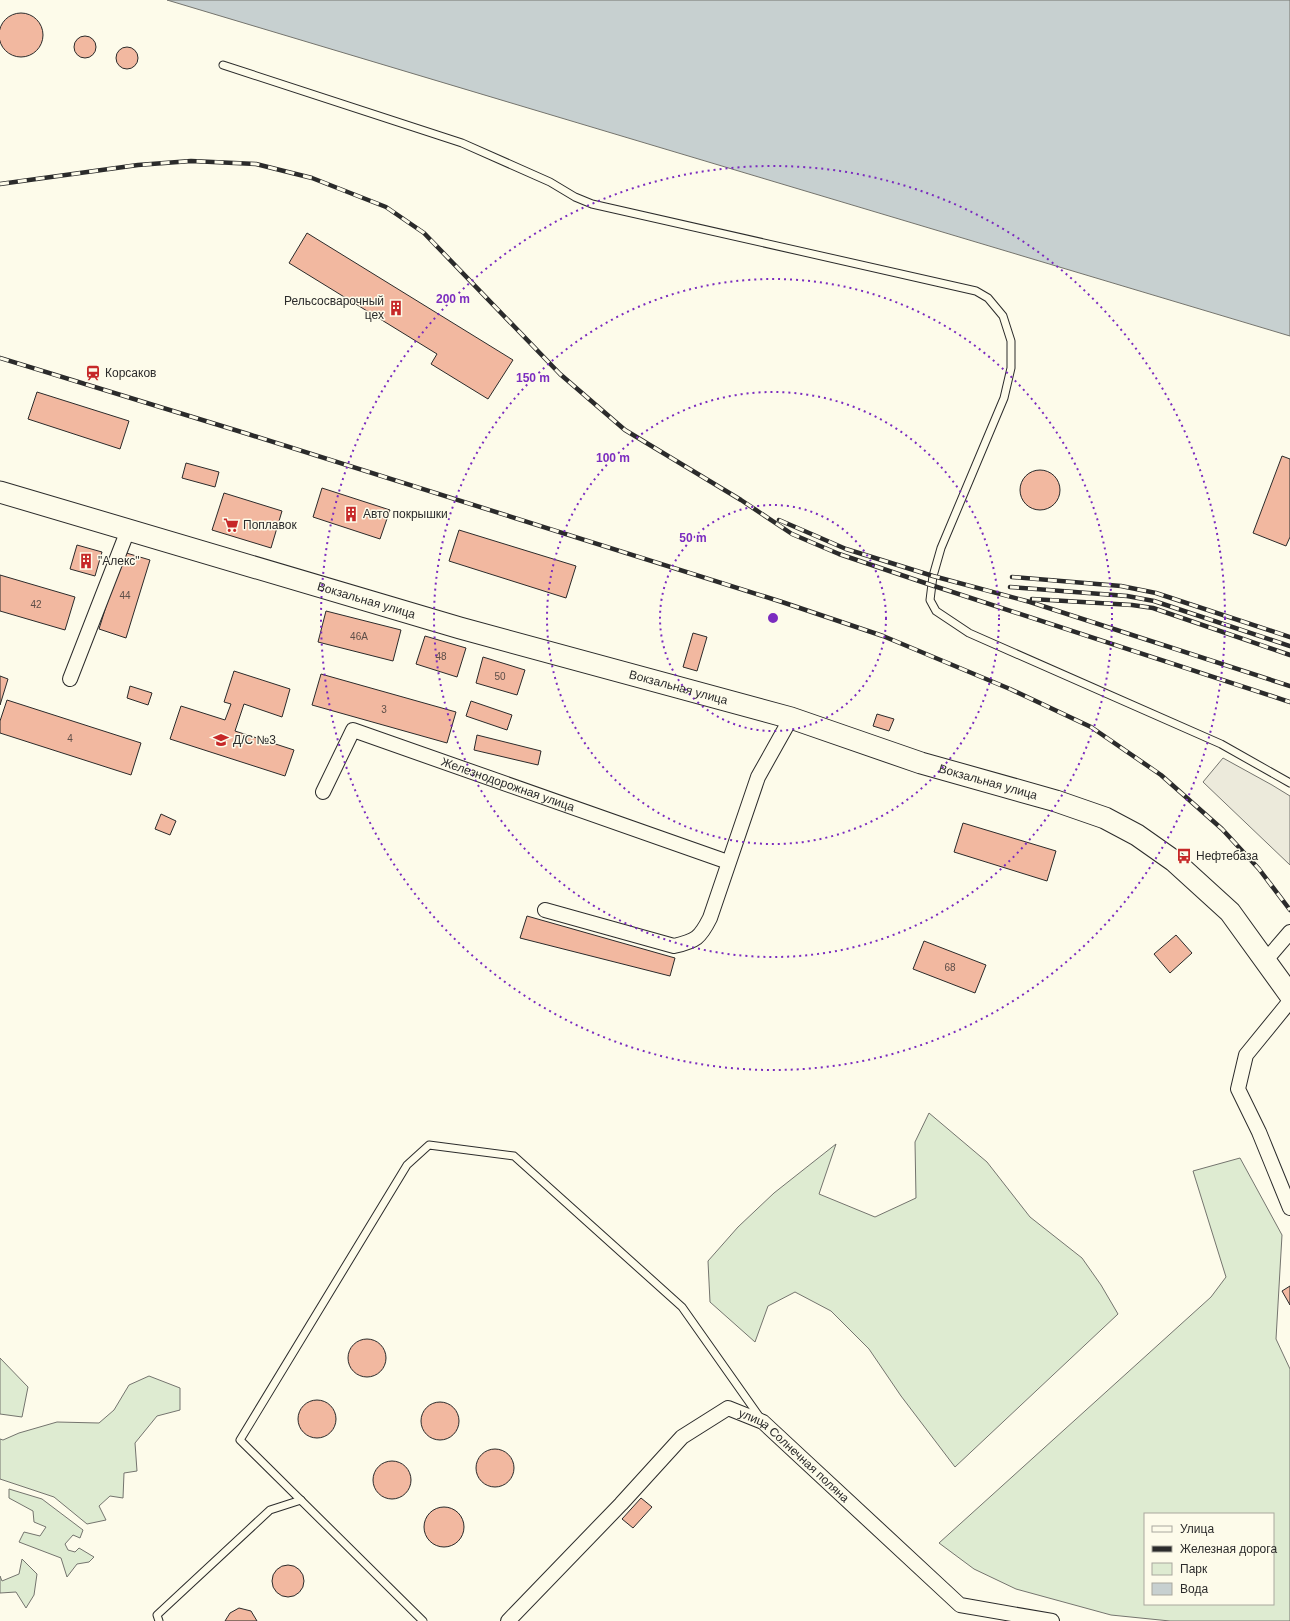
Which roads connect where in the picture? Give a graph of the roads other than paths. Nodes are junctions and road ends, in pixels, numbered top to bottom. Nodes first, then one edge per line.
1 (223, 65) dead end
2 (0, 492) edge
3 (128, 530) junction
4 (70, 680) dead end
5 (791, 718) junction
6 (1290, 782) edge
7 (323, 792) dead end
8 (728, 862) junction
9 (545, 910) dead end
10 (1290, 932) edge
11 (1266, 960) junction
12 (1290, 994) edge
13 (1290, 1001) edge
14 (1290, 1208) edge
15 (763, 1422) junction
16 (301, 1500) junction
17 (159, 1621) edge
18 (424, 1621) edge
19 (508, 1621) edge
20 (1052, 1621) edge

1 - 6 lane
2 - 3 main road, Вокзальная улица
3 - 4 street
3 - 5 main road, Вокзальная улица
5 - 8 street
5 - 11 main road, Вокзальная улица
7 - 8 street, Железнодорожная улица
8 - 9 street
10 - 11 street
11 - 12 main road, Вокзальная улица
13 - 14 street
15 - 16 lane
15 - 19 street, улица Солнечная поляна
15 - 20 street, улица Солнечная поляна
16 - 17 lane
16 - 18 lane

